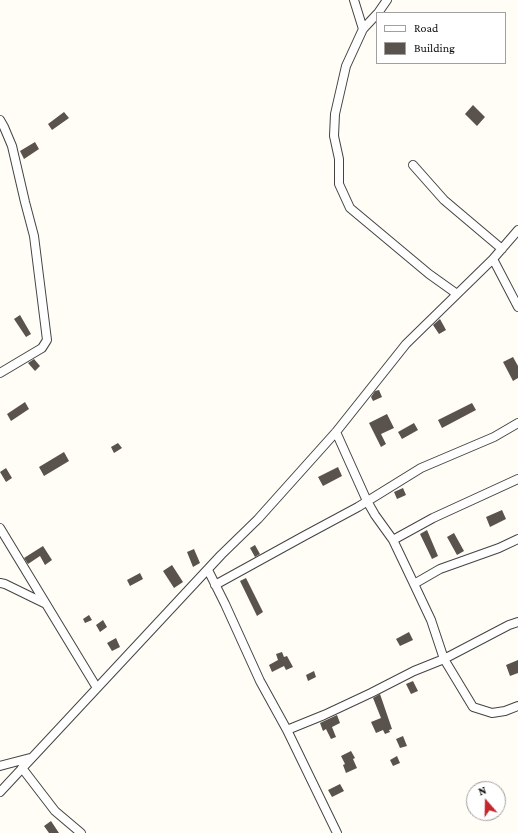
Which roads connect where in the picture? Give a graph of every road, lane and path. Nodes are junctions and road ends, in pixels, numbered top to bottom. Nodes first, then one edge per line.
1 (354, 0) edge
2 (387, 0) edge
3 (379, 12) edge
4 (376, 16) edge
5 (363, 29) junction
6 (0, 120) edge
7 (413, 165) dead end
8 (518, 230) edge
9 (502, 249) junction
10 (493, 259) junction
11 (457, 294) junction
12 (518, 307) edge
13 (0, 373) edge
14 (518, 423) edge
15 (336, 432) junction
16 (518, 481) edge
17 (367, 501) junction
18 (0, 528) edge
19 (518, 539) edge
20 (393, 540) junction
21 (208, 570) junction
22 (0, 583) edge
23 (414, 584) junction
24 (215, 585) junction
25 (46, 604) junction
26 (518, 622) edge
27 (444, 659) junction
28 (97, 688) junction
29 (518, 706) edge
30 (287, 730) junction
31 (31, 758) junction
32 (0, 766) edge
33 (22, 768) junction
34 (0, 792) edge
35 (81, 833) edge
36 (337, 833) edge

1 - 5 street
2 - 3 street
4 - 5 street
5 - 11 street
6 - 13 street
7 - 9 street
8 - 9 street
9 - 10 street
10 - 11 street
10 - 12 street
11 - 15 street
14 - 17 street
15 - 17 street
15 - 21 street
16 - 20 street
17 - 20 street
17 - 24 street
18 - 25 street
19 - 23 street
20 - 23 street
21 - 24 street
21 - 28 street
22 - 25 street
23 - 27 street
24 - 30 street
25 - 28 street
26 - 27 street
27 - 29 street
27 - 30 street
28 - 31 street
30 - 36 street
31 - 32 street
31 - 33 street
33 - 34 street
33 - 35 street

